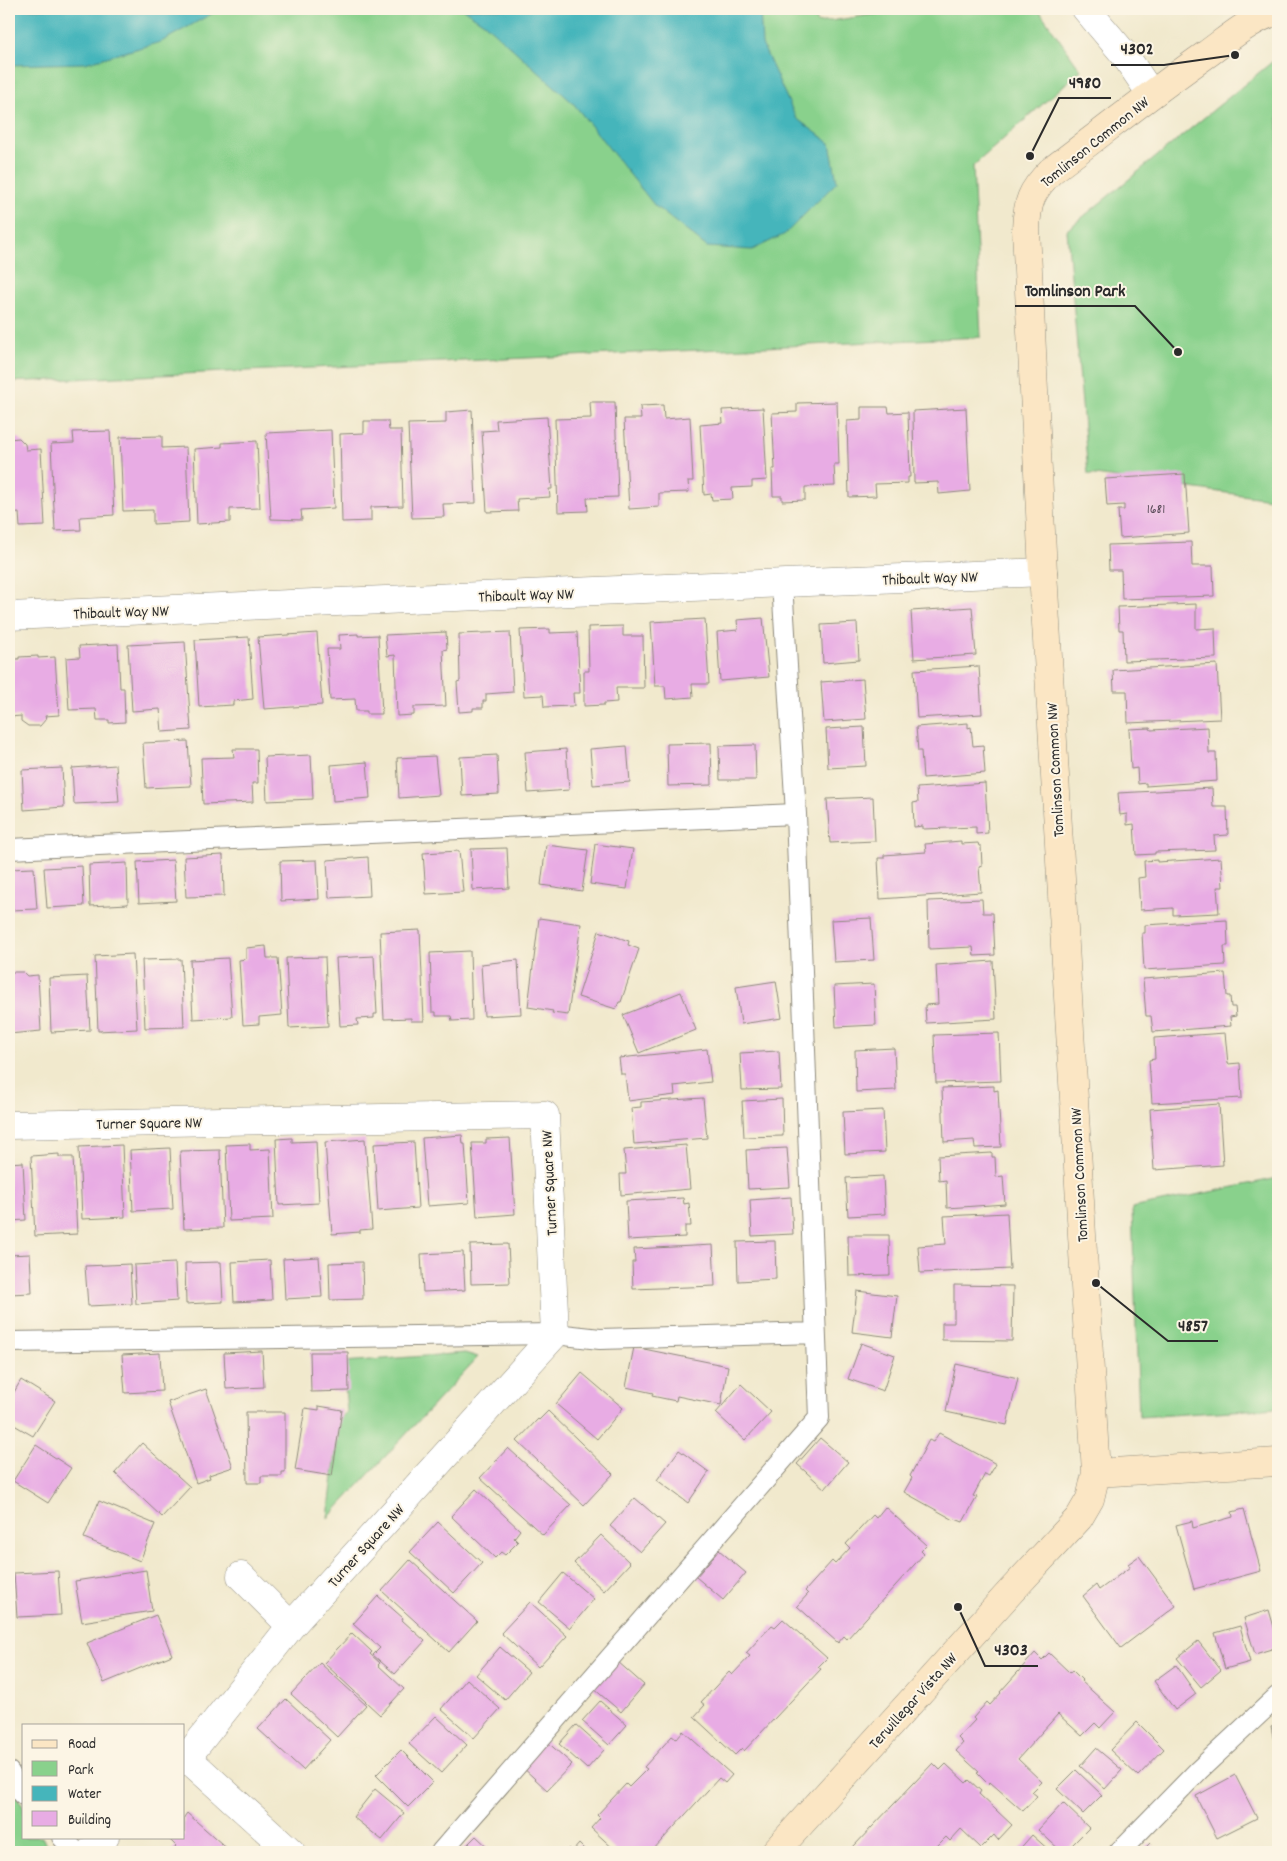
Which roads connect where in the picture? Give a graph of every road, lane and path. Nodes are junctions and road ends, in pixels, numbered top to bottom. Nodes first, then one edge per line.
1 (1086, 9) edge
2 (1278, 11) edge
3 (1151, 94) junction
4 (1043, 572) junction
5 (782, 583) junction
6 (9, 616) edge
7 (796, 814) junction
8 (9, 849) edge
9 (9, 1125) edge
10 (815, 1333) junction
11 (555, 1334) junction
12 (9, 1342) edge
13 (1278, 1462) edge
14 (1096, 1473) junction
15 (241, 1576) dead end
16 (291, 1626) junction
17 (1278, 1696) edge
18 (186, 1759) edge
19 (9, 1772) edge
20 (22, 1793) edge
21 (63, 1838) edge
22 (104, 1838) edge
23 (76, 1852) edge
24 (90, 1852) edge
25 (290, 1852) edge
26 (441, 1852) edge
27 (775, 1852) edge
28 (1119, 1852) edge

1 - 3 street
2 - 3 street, Tomlinson Common NW
3 - 4 street, Tomlinson Common NW
4 - 5 street, Thibault Way NW
4 - 14 street, Tomlinson Common NW
5 - 6 street, Thibault Way NW
5 - 7 lane
7 - 8 lane
7 - 10 lane
9 - 11 street, Turner Square NW
10 - 11 lane
10 - 26 lane
11 - 12 lane
11 - 16 street, Turner Square NW
13 - 14 street
14 - 27 street, Terwillegar Vista NW
15 - 16 street
16 - 18 street, Turner Square NW
17 - 28 lane
18 - 25 street
19 - 20 lane
21 - 23 lane
22 - 24 street

